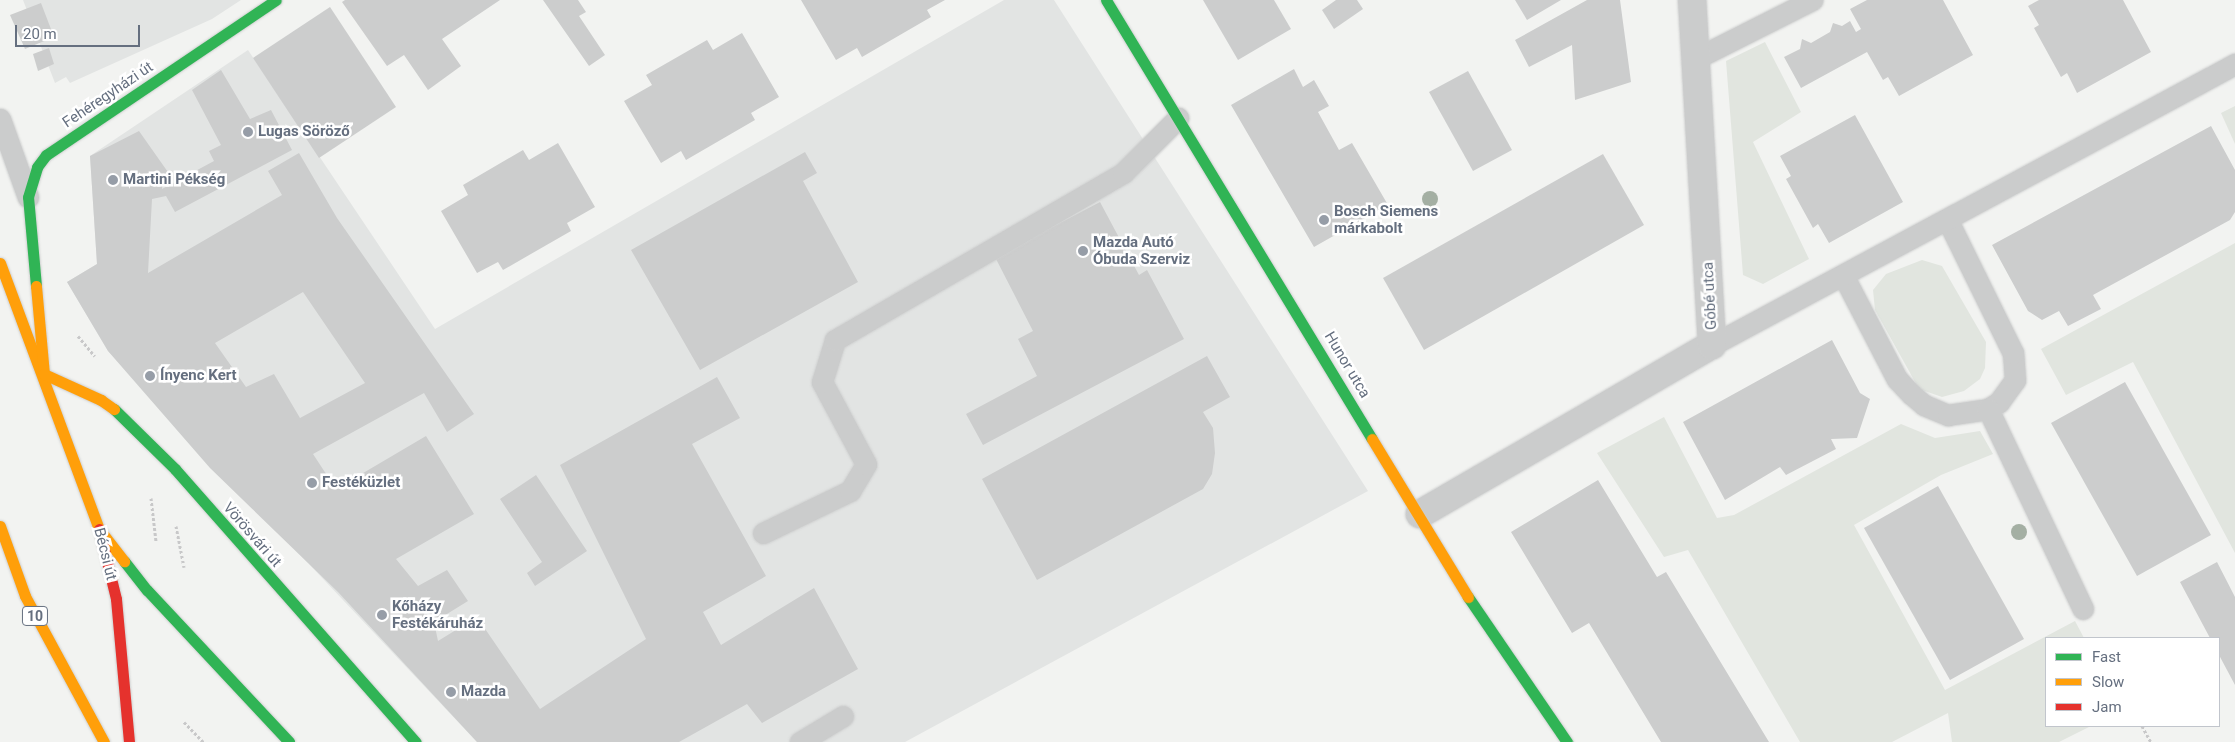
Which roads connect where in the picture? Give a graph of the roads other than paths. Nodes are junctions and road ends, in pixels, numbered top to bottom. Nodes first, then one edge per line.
1 (276, 0) edge
2 (1106, 0) edge
3 (1692, 0) edge
4 (1812, 0) edge
5 (1697, 58) junction
6 (2235, 64) edge
7 (1178, 118) junction
8 (0, 119) edge
9 (28, 197) junction
10 (1947, 219) junction
11 (0, 263) edge
12 (1843, 275) junction
13 (1712, 345) junction
14 (44, 374) junction
15 (1988, 409) junction
16 (1420, 514) junction
17 (0, 526) edge
18 (99, 529) junction
19 (763, 533) dead end
20 (2083, 609) dead end
21 (843, 716) dead end
22 (104, 742) edge
23 (129, 742) edge
24 (289, 742) edge
25 (416, 742) edge
26 (800, 742) edge
27 (1567, 742) edge

1 - 9 street, Fehéregyházi út
2 - 7 street, Hunor utca
3 - 5 street, Góbé utca
4 - 5 lane
5 - 13 street, Góbé utca
6 - 10 lane
7 - 16 street, Hunor utca
7 - 19 lane
8 - 9 lane, Bécsi út
9 - 14 street, Bécsi út
10 - 12 lane
10 - 15 lane
11 - 14 street, Bécsi út
12 - 13 lane
12 - 15 lane
13 - 16 street, Góbé utca
14 - 18 street, Bécsi út
14 - 25 street, Vörösvári út
15 - 20 lane
16 - 27 street, Hunor utca
17 - 22 street, 10
18 - 23 street, Bécsi út
18 - 24 street
21 - 26 lane

